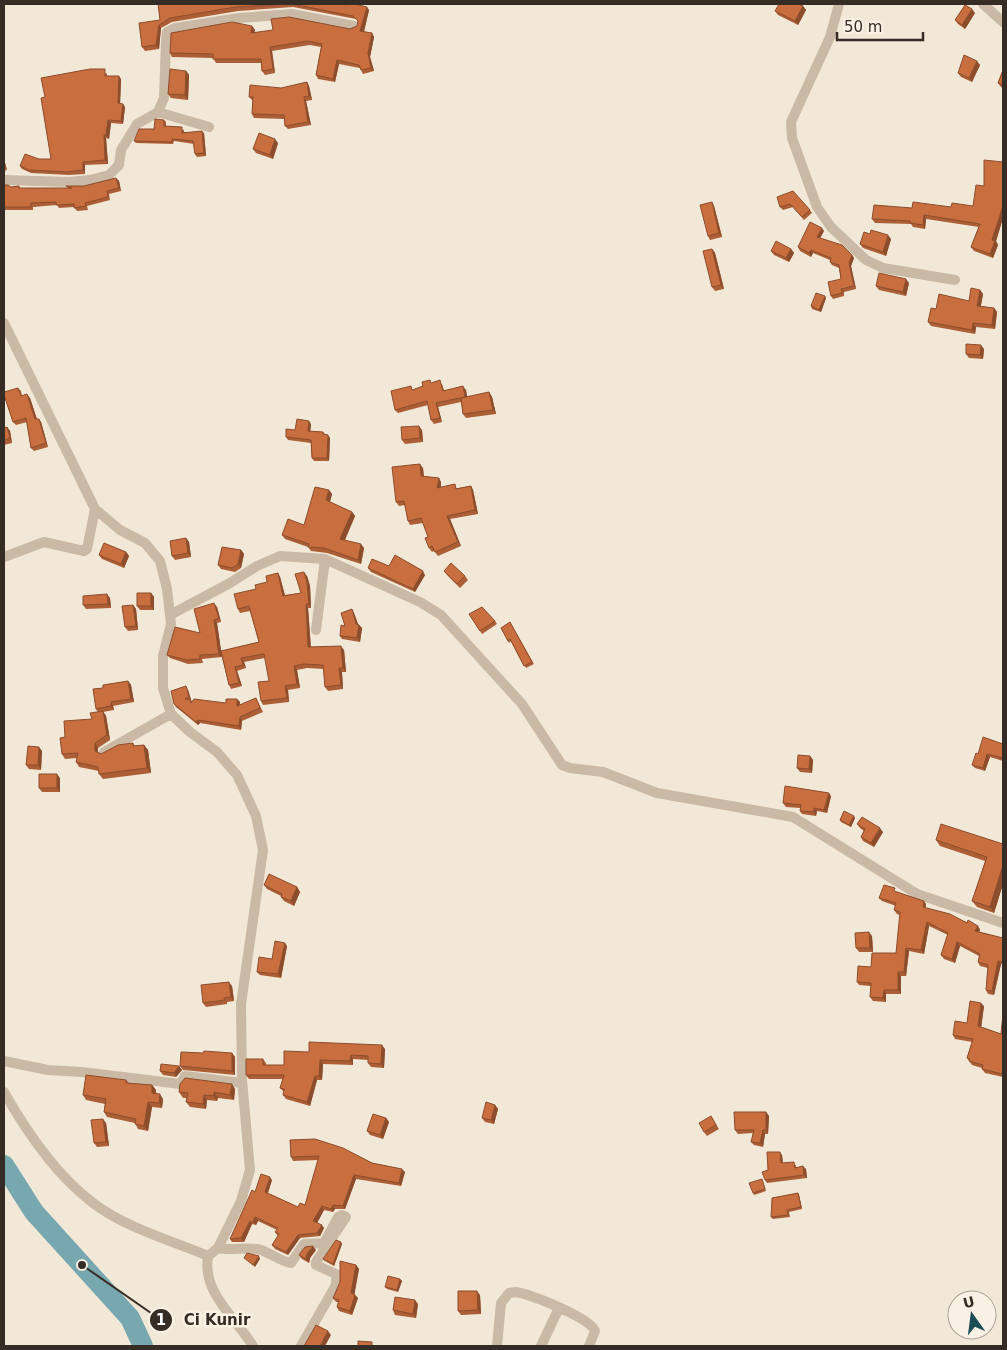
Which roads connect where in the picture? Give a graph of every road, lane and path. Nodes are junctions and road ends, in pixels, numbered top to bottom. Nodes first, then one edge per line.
1 (839, 4) edge
2 (983, 4) edge
3 (1003, 22) edge
4 (354, 26) edge
5 (158, 112) junction
6 (209, 127) dead end
7 (4, 180) edge
8 (956, 280) dead end
9 (4, 323) edge
10 (94, 509) junction
11 (4, 557) edge
12 (325, 559) junction
13 (170, 615) junction
14 (316, 630) dead end
15 (171, 714) junction
16 (104, 752) edge
17 (1003, 923) edge
18 (4, 1062) edge
19 (242, 1084) junction
20 (4, 1092) edge
21 (218, 1248) junction
22 (208, 1256) junction
23 (559, 1308) junction
24 (253, 1346) edge
25 (301, 1346) edge
26 (497, 1346) edge
27 (541, 1346) edge
28 (589, 1346) edge

1 - 8 street
2 - 3 street
4 - 5 street
5 - 6 street
5 - 7 street
9 - 10 street
10 - 11 street
10 - 13 street
12 - 13 street
12 - 14 street
12 - 17 street
13 - 15 street
15 - 16 street
15 - 19 street
18 - 19 street
19 - 21 street
20 - 22 street
21 - 22 street
21 - 25 street
22 - 24 street
23 - 26 street
23 - 27 street
23 - 28 street

